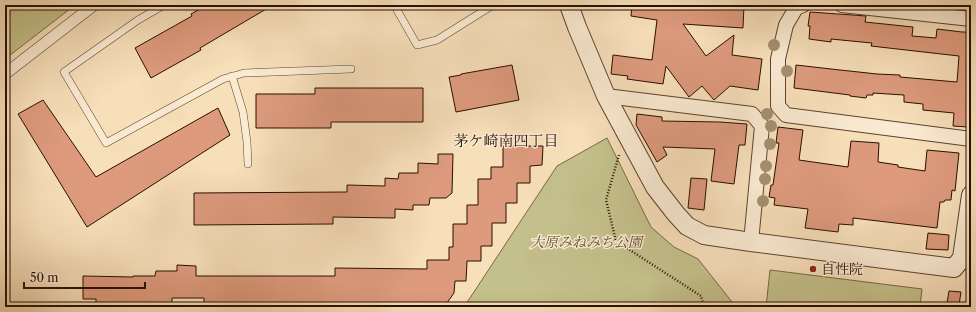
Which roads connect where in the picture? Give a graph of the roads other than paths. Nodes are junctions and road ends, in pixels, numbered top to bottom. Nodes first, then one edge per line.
1 (94, 5) edge
2 (164, 5) edge
3 (397, 5) edge
4 (493, 5) edge
5 (569, 5) edge
6 (803, 5) edge
7 (842, 5) edge
8 (971, 19) edge
9 (351, 69) dead end
10 (5, 74) edge
11 (232, 76) junction
12 (606, 96) junction
13 (971, 139) edge
14 (248, 164) dead end
15 (971, 195) edge
16 (751, 242) junction

1 - 10 street
2 - 11 lane
3 - 4 lane
5 - 12 street
6 - 13 street
7 - 8 street
9 - 11 lane
11 - 14 lane
12 - 16 street
12 - 16 street
15 - 16 street

